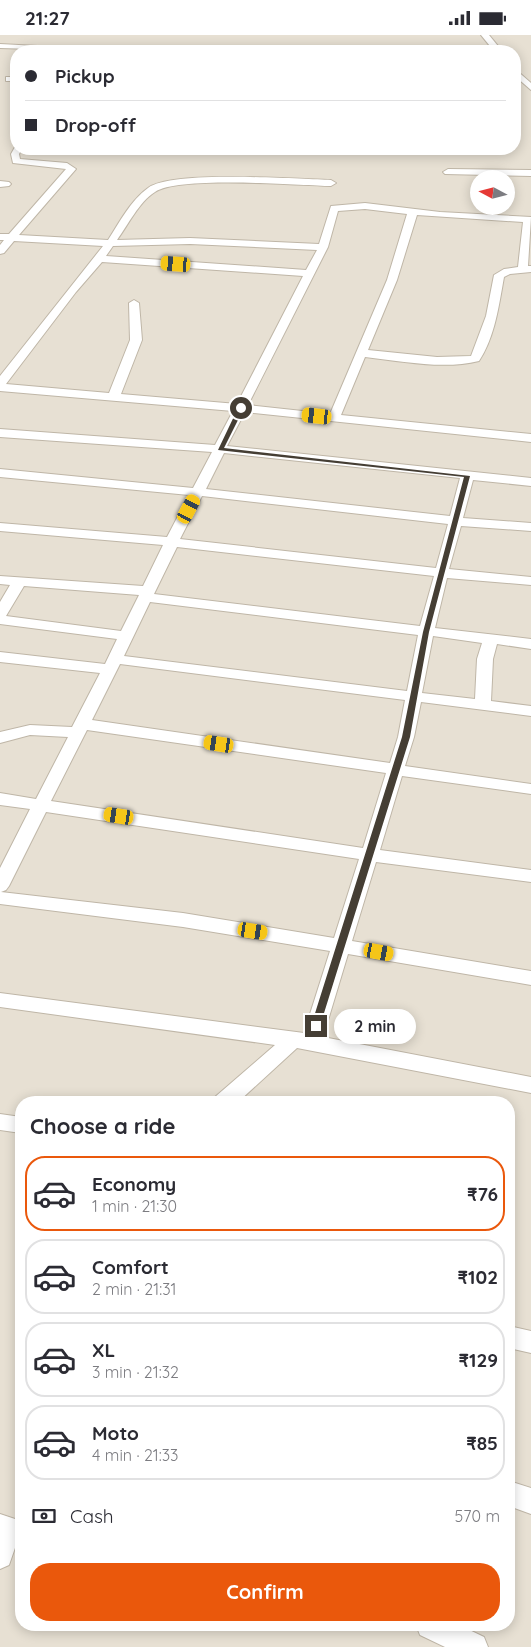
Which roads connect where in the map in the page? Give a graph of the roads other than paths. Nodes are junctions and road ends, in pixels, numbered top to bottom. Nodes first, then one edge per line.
1 (2, 35) edge
2 (485, 35) edge
3 (493, 45) edge
4 (0, 46) edge
5 (15, 155) edge
6 (19, 162) junction
7 (7, 163) dead end
8 (448, 172) dead end
9 (531, 173) edge
10 (331, 183) dead end
11 (413, 211) junction
12 (530, 220) edge
13 (0, 237) edge
14 (12, 238) junction
15 (112, 243) junction
16 (323, 247) junction
17 (0, 251) edge
18 (99, 259) junction
19 (527, 269) edge
20 (309, 273) junction
21 (134, 303) dead end
22 (362, 353) junction
23 (0, 385) edge
24 (114, 396) junction
25 (241, 408) junction
26 (334, 418) junction
27 (0, 433) edge
28 (531, 438) edge
29 (220, 449) junction
30 (0, 473) edge
31 (467, 476) junction
32 (531, 483) edge
33 (198, 492) junction
34 (455, 521) junction
35 (0, 527) edge
36 (531, 527) edge
37 (172, 542) junction
38 (441, 573) junction
39 (0, 580) edge
40 (531, 581) edge
41 (19, 582) junction
42 (147, 594) junction
43 (2, 621) edge
44 (426, 632) junction
45 (127, 636) junction
46 (491, 639) junction
47 (531, 644) edge
48 (0, 657) edge
49 (113, 664) junction
50 (414, 697) junction
51 (483, 705) junction
52 (531, 711) edge
53 (80, 728) junction
54 (0, 738) edge
55 (396, 771) junction
56 (531, 789) edge
57 (0, 799) edge
58 (42, 804) junction
59 (370, 855) junction
60 (531, 876) edge
61 (0, 886) edge
62 (0, 898) edge
63 (341, 946) junction
64 (531, 978) edge
65 (0, 1000) edge
66 (302, 1041) junction
67 (531, 1085) edge
68 (231, 1096) edge
69 (0, 1122) edge
70 (15, 1124) edge
71 (515, 1338) edge
72 (531, 1342) edge
73 (515, 1496) edge
74 (531, 1501) edge
75 (9, 1530) edge
76 (0, 1555) edge
77 (442, 1631) edge
78 (474, 1647) edge

1 - 4 street
2 - 3 street
5 - 6 street
6 - 7 street
6 - 14 street
8 - 9 street
10 - 15 street
11 - 12 street
11 - 16 street
11 - 22 street
12 - 19 street
13 - 14 street
14 - 15 street
14 - 17 street
15 - 16 street
15 - 18 street
16 - 20 street
18 - 20 street
18 - 23 street
19 - 22 street
20 - 25 street
21 - 24 street
22 - 26 street
23 - 24 street
24 - 25 street
25 - 26 street
25 - 29 street
26 - 28 street
27 - 29 street
29 - 31 street
29 - 33 street
30 - 33 street
31 - 32 street
31 - 34 street
33 - 34 street
33 - 37 street
34 - 36 street
34 - 38 street
35 - 37 street
37 - 38 street
37 - 42 street
38 - 40 street
38 - 44 street
39 - 41 street
41 - 42 street
41 - 43 street
42 - 44 street
42 - 45 street
43 - 45 street
44 - 46 street
44 - 50 street
45 - 49 street
46 - 47 street
46 - 51 street
48 - 49 street
49 - 50 street
49 - 53 street
50 - 51 street
50 - 55 street
51 - 52 street
53 - 54 street
53 - 55 street
53 - 58 street
55 - 56 street
55 - 59 street
57 - 58 street
58 - 59 street
58 - 61 street
59 - 60 street
59 - 63 street
62 - 63 street
63 - 64 street
63 - 66 street
65 - 66 street
66 - 67 street
66 - 68 street
69 - 70 street
71 - 72 street
73 - 74 street
75 - 76 street
77 - 78 street

